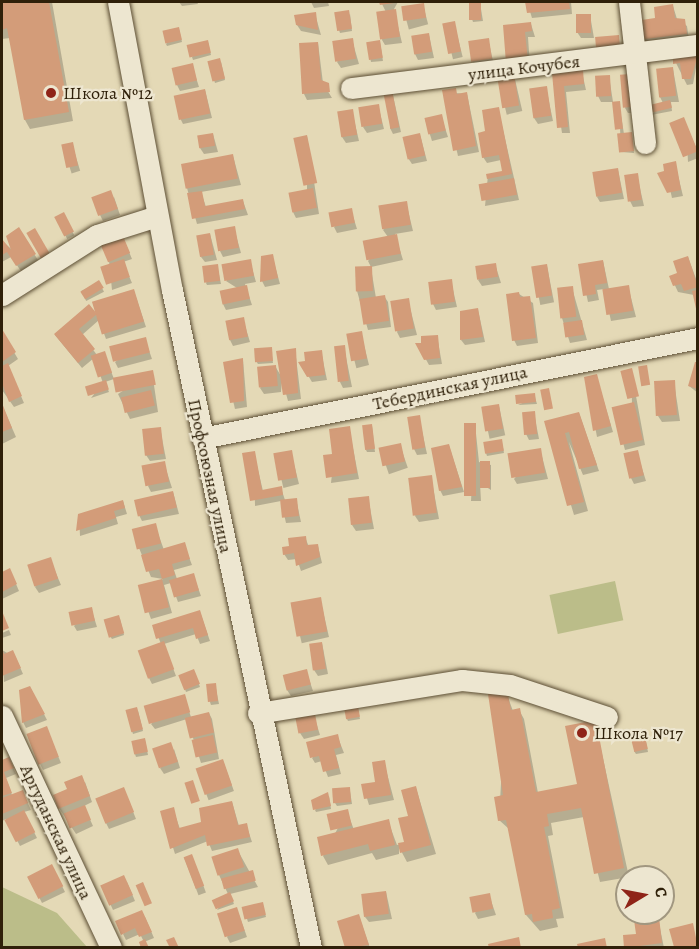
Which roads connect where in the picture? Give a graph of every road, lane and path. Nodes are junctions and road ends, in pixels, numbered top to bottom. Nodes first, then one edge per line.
1 (118, 2) edge
2 (629, 2) edge
3 (698, 45) edge
4 (635, 55) junction
5 (351, 88) dead end
6 (645, 143) dead end
7 (157, 216) junction
8 (2, 295) edge
9 (698, 338) edge
10 (202, 438) junction
11 (258, 713) junction
12 (2, 716) edge
13 (607, 717) dead end
14 (111, 948) edge
15 (311, 948) edge

1 - 7 street, Профсоюзная улица
2 - 4 street
3 - 4 street, улица Кочубея
4 - 5 street, улица Кочубея
4 - 6 street
7 - 8 street
7 - 10 street, Профсоюзная улица
9 - 10 street, Тебердинская улица
10 - 11 street, Профсоюзная улица
11 - 13 street
11 - 15 street, Профсоюзная улица
12 - 14 street, Аргуданская улица

